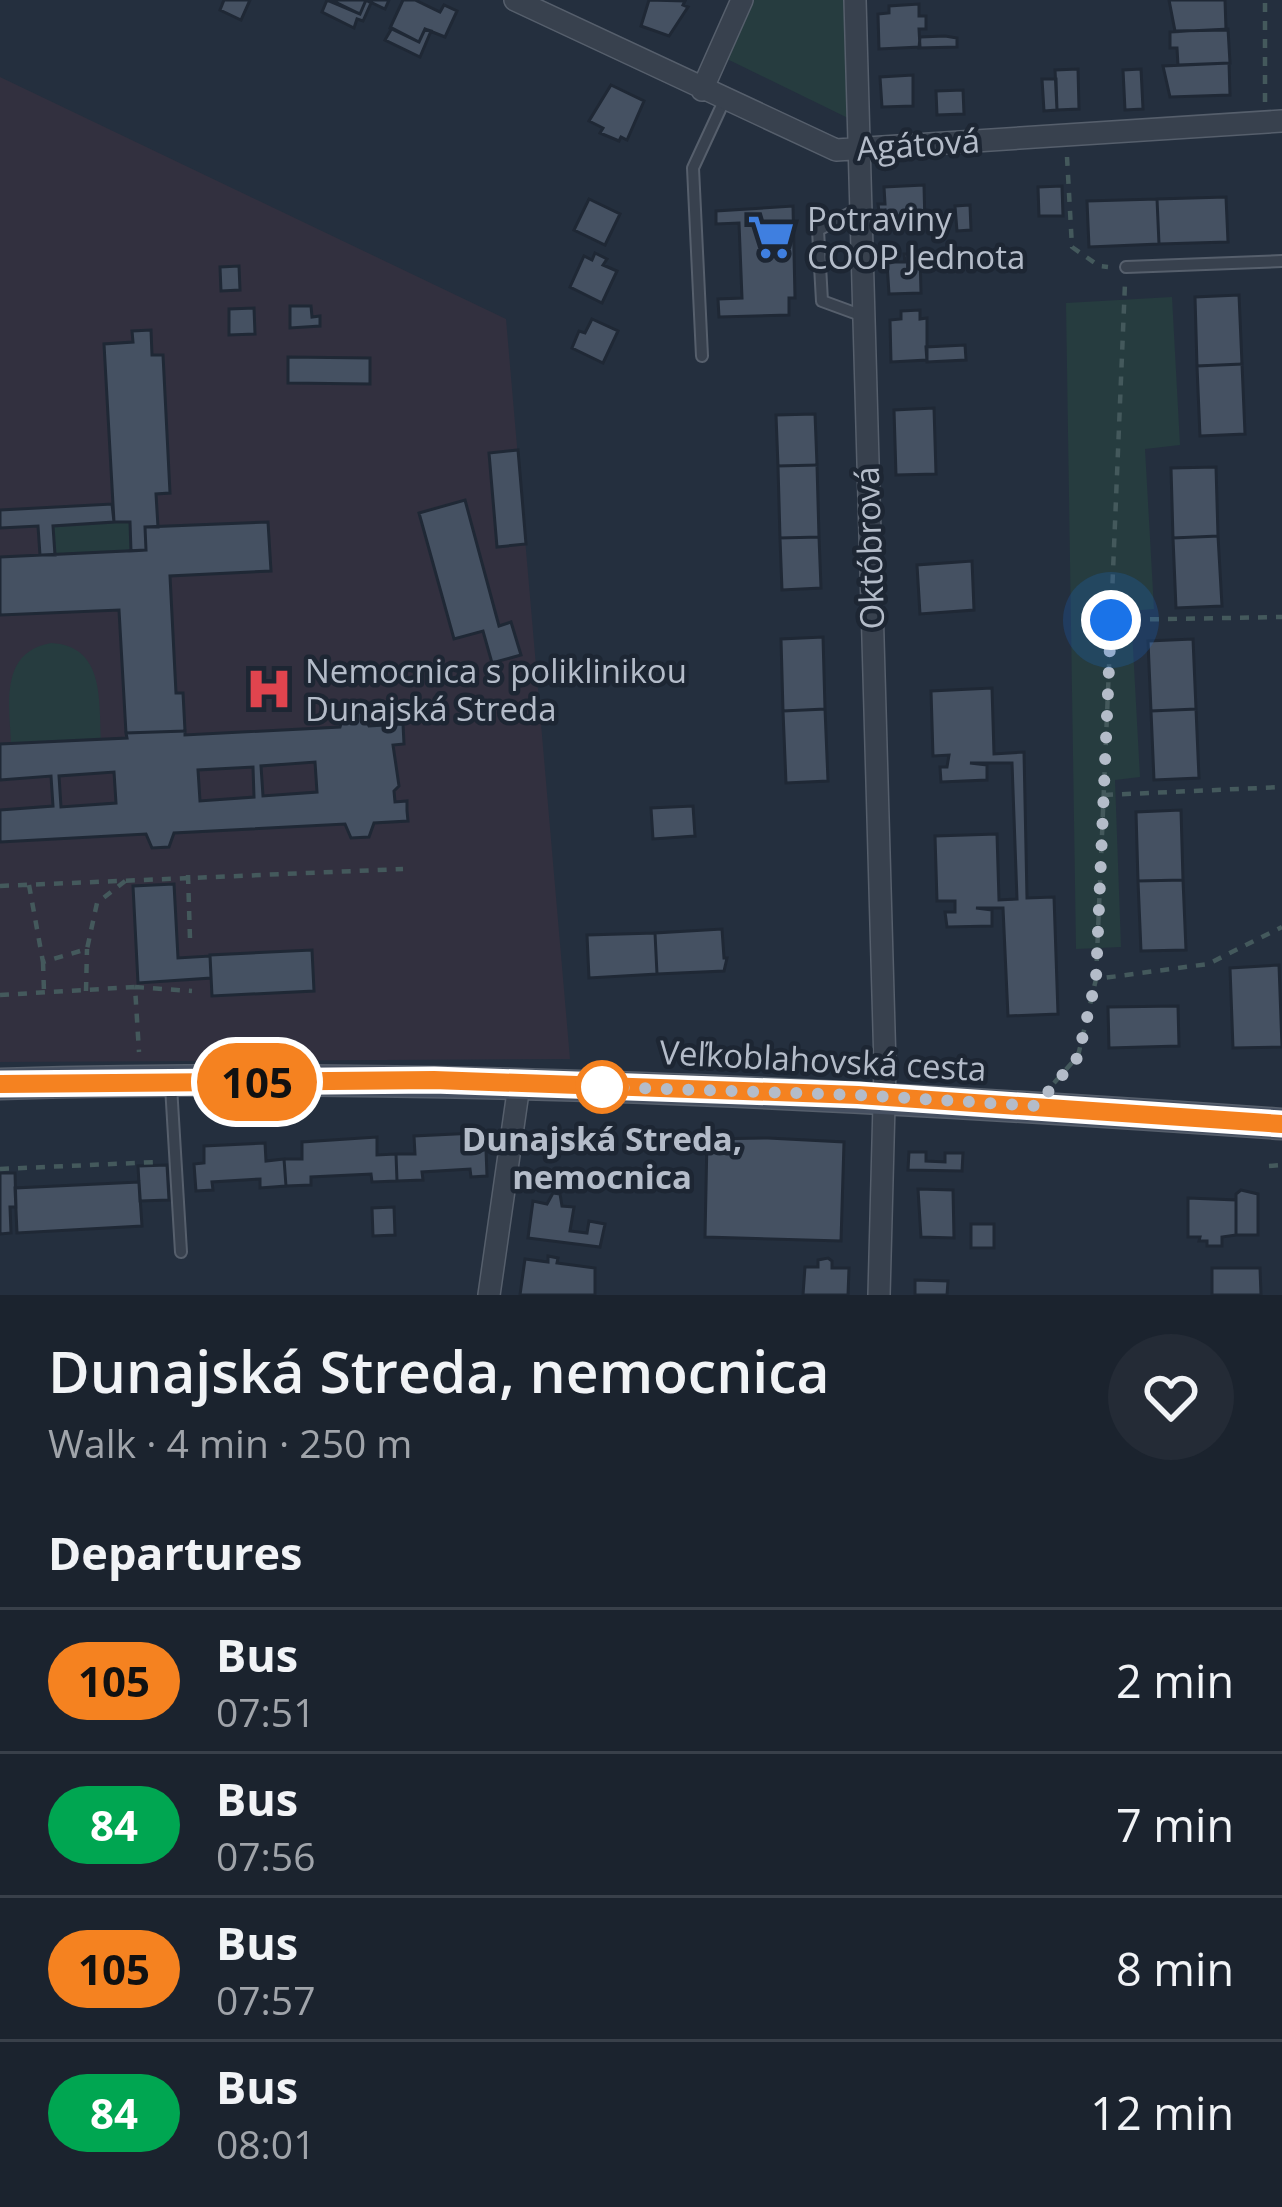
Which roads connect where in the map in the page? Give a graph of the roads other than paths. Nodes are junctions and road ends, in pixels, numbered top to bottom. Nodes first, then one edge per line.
1 (515, 0) edge
2 (742, 0) edge
3 (855, 0) edge
4 (702, 90) junction
5 (724, 101) junction
6 (1273, 121) edge
7 (859, 147) junction
8 (860, 208) junction
9 (1282, 261) edge
10 (1126, 267) road end
11 (863, 316) junction
12 (702, 356) dead end
13 (171, 1083) junction
14 (0, 1084) edge
15 (519, 1085) junction
16 (885, 1096) junction
17 (1282, 1124) edge
18 (1282, 1135) edge
19 (182, 1252) dead end
20 (490, 1295) edge
21 (879, 1295) edge

1 - 4 street, Agátová
2 - 4 street
3 - 7 street, Októbrová
4 - 5 street, Agátová
5 - 7 street, Agátová
5 - 12 lane
6 - 7 street, Agátová
7 - 8 street, Októbrová
8 - 11 street, Októbrová
8 - 11 lane
9 - 10 lane
11 - 16 street, Októbrová
13 - 14 main road, Veľkoblahovská cesta
13 - 15 main road, Veľkoblahovská cesta
13 - 19 lane
15 - 16 main road, Veľkoblahovská cesta
15 - 20 street
16 - 17 main road, Veľkoblahovská cesta
16 - 21 street, Októbrová
17 - 18 street

